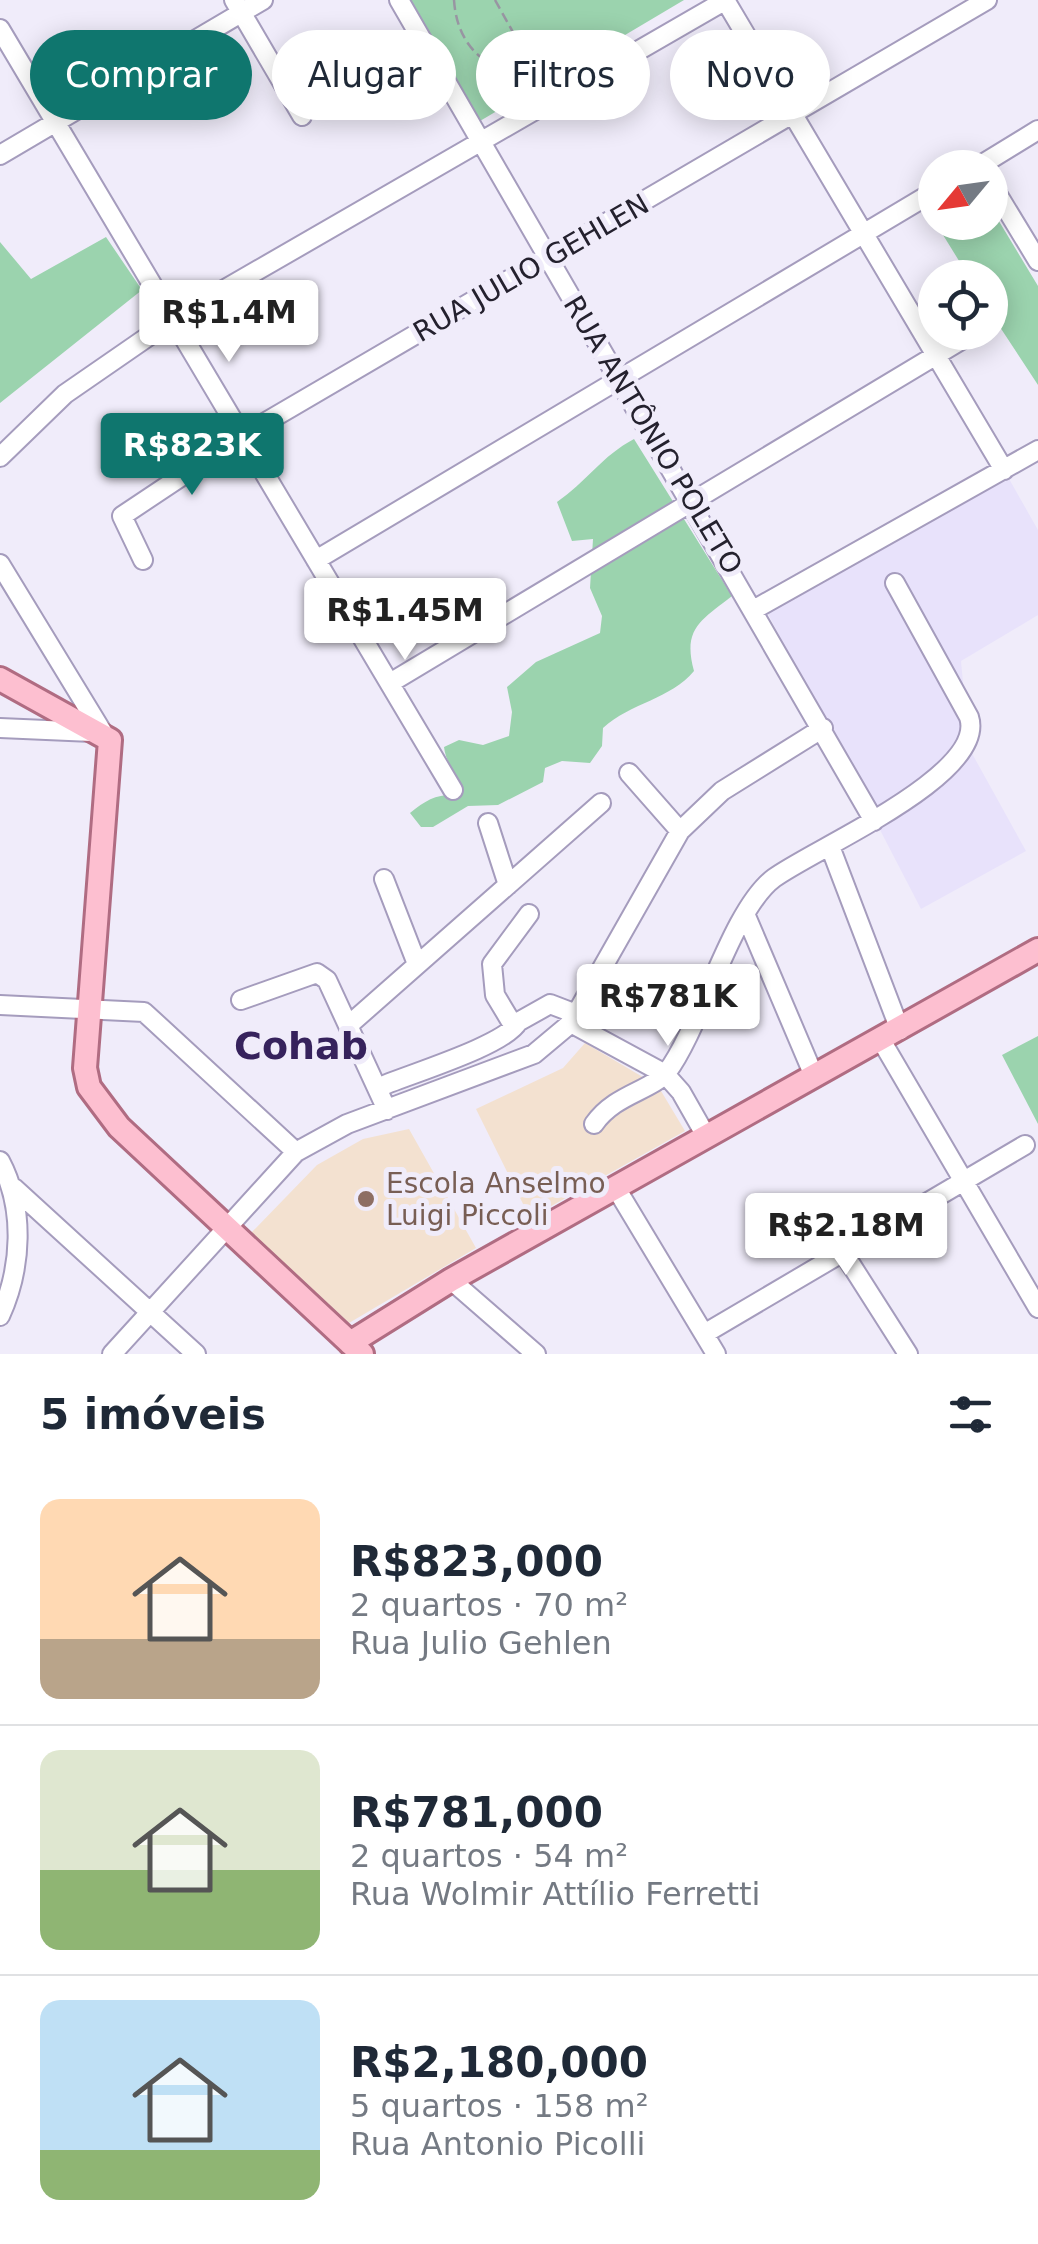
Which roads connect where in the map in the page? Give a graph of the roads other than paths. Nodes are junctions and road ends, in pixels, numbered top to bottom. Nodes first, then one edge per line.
1 (262, 0) edge
2 (399, 0) edge
3 (726, 0) edge
4 (986, 0) edge
5 (238, 6) edge
6 (0, 29) edge
7 (744, 30) edge
8 (272, 64) edge
9 (830, 91) edge
10 (781, 120) edge
11 (797, 120) edge
12 (56, 123) junction
13 (1038, 130) edge
14 (481, 145) junction
15 (1006, 150) edge
16 (0, 155) edge
17 (918, 201) edge
18 (1008, 212) edge
19 (862, 234) junction
20 (548, 258) junction
21 (1038, 261) edge
22 (175, 318) junction
23 (946, 350) edge
24 (936, 356) junction
25 (620, 379) junction
26 (242, 436) junction
27 (1038, 450) edge
28 (0, 457) edge
29 (1004, 470) junction
30 (690, 498) junction
31 (144, 560) dead end
32 (316, 560) junction
33 (0, 564) edge
34 (895, 583) dead end
35 (756, 609) junction
36 (0, 679) edge
37 (390, 682) junction
38 (0, 728) edge
39 (824, 728) junction
40 (103, 733) junction
41 (629, 773) dead end
42 (453, 790) dead end
43 (601, 803) dead end
44 (874, 820) junction
45 (488, 823) dead end
46 (680, 831) junction
47 (831, 848) junction
48 (384, 879) dead end
49 (508, 884) junction
50 (529, 914) dead end
51 (746, 916) junction
52 (1038, 950) edge
53 (418, 964) junction
54 (241, 1000) dead end
55 (0, 1005) edge
56 (91, 1007) junction
57 (574, 1019) junction
58 (518, 1022) junction
59 (350, 1024) junction
60 (891, 1035) junction
61 (665, 1074) junction
62 (814, 1076) junction
63 (376, 1088) junction
64 (387, 1110) junction
65 (594, 1124) dead end
66 (706, 1136) junction
67 (1025, 1144) dead end
68 (296, 1152) junction
69 (0, 1160) edge
70 (964, 1182) junction
71 (14, 1188) junction
72 (616, 1188) junction
73 (226, 1228) junction
74 (843, 1252) junction
75 (451, 1280) junction
76 (1038, 1308) edge
77 (151, 1311) junction
78 (0, 1316) edge
79 (704, 1334) junction
80 (356, 1349) edge
81 (112, 1354) edge
82 (196, 1354) edge
83 (536, 1354) edge
84 (716, 1354) edge
85 (908, 1354) edge

1 - 5 street
2 - 14 street, RUA ANTÔNIO POLETO
3 - 7 street
3 - 14 street
4 - 9 street, RUA JULIO GEHLEN
5 - 8 street
5 - 12 street
6 - 12 street
10 - 20 street, RUA JULIO GEHLEN
11 - 19 street
12 - 16 street
12 - 22 street
13 - 15 street
14 - 20 street, RUA ANTÔNIO POLETO
14 - 22 street
17 - 19 street
18 - 21 street
19 - 24 street
19 - 25 street
20 - 25 street, RUA ANTÔNIO POLETO
20 - 26 street, RUA JULIO GEHLEN
22 - 26 street
22 - 28 street
23 - 24 street
24 - 29 street
24 - 30 street
25 - 30 street, RUA ANTÔNIO POLETO
25 - 32 street
26 - 31 street, RUA JULIO GEHLEN
26 - 32 street
27 - 29 street
29 - 35 street
30 - 35 street, RUA ANTÔNIO POLETO
30 - 37 street
32 - 37 street
33 - 40 street
34 - 44 street
35 - 39 street, RUA ANTÔNIO POLETO
36 - 40 main road
37 - 42 street
38 - 40 street
39 - 44 street, RUA ANTÔNIO POLETO
39 - 46 street
40 - 56 main road
41 - 46 street
43 - 49 street
44 - 47 street
45 - 49 street
46 - 57 street
47 - 51 street
47 - 60 street
48 - 53 street
49 - 53 street
50 - 58 street
51 - 61 street
51 - 62 street
52 - 60 main road
53 - 59 street
54 - 59 street
55 - 56 street
56 - 68 street
56 - 73 main road
57 - 58 street
57 - 61 street
57 - 64 street
58 - 63 street
59 - 63 street
60 - 62 main road
60 - 70 street
61 - 65 street
61 - 66 street
62 - 66 main road
63 - 64 street
64 - 68 street
66 - 72 main road
67 - 70 street
68 - 73 street
69 - 71 street
70 - 74 street
70 - 76 street
71 - 77 street
71 - 78 street
72 - 75 main road
72 - 79 street
73 - 77 street
73 - 80 main road
74 - 79 street
74 - 85 street
75 - 80 main road
75 - 83 street
77 - 81 street
77 - 82 street
79 - 84 street

